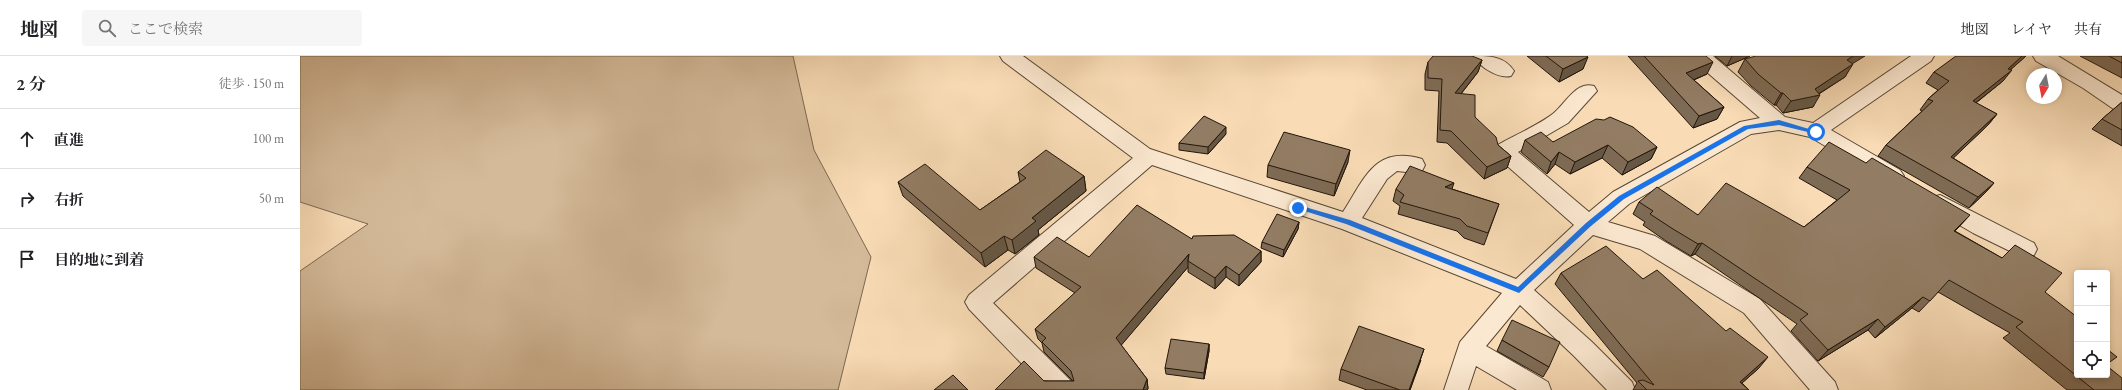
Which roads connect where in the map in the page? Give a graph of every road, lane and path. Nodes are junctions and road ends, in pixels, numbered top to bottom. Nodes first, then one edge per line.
1 (1010, 56) edge
2 (1483, 56) edge
3 (1701, 56) edge
4 (1924, 56) edge
5 (2055, 58) edge
6 (1504, 71) dead end
7 (1587, 91) dead end
8 (2122, 106) edge
9 (1779, 122) junction
10 (1816, 132) junction
11 (1149, 156) junction
12 (1415, 165) dead end
13 (1348, 222) junction
14 (1588, 225) junction
15 (2026, 249) dead end
16 (1519, 290) junction
17 (1469, 349) junction
18 (1063, 390) edge
19 (1456, 390) edge
20 (1539, 390) edge
21 (1622, 390) edge
22 (1826, 390) edge

1 - 11 street
2 - 6 street
3 - 9 street
4 - 10 street
5 - 8 street
7 - 14 street
9 - 10 street
9 - 14 street
10 - 15 street
11 - 13 street
11 - 18 street
12 - 13 street
13 - 16 street
14 - 16 street
14 - 22 street
16 - 17 street
16 - 21 street
17 - 19 street
17 - 20 street

